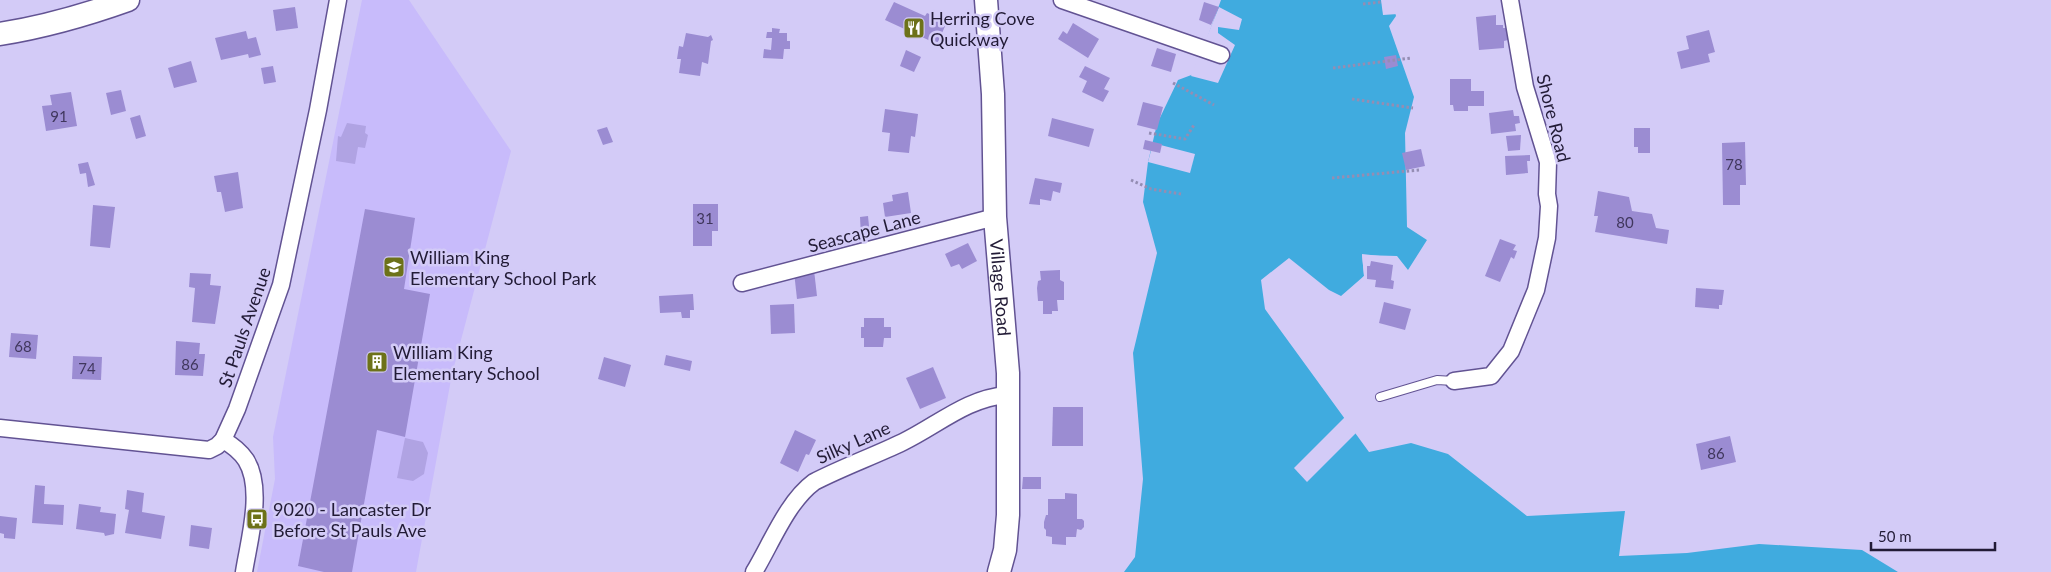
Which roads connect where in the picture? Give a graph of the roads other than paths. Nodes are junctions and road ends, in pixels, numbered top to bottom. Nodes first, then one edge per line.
1 (128, 0) edge
2 (338, 0) edge
3 (986, 0) edge
4 (1062, 0) edge
5 (1510, 0) edge
6 (0, 34) edge
7 (1221, 55) dead end
8 (995, 217) junction
9 (742, 283) dead end
10 (1454, 381) joint
11 (1007, 395) junction
12 (1380, 397) dead end
13 (0, 428) edge
14 (223, 440) junction
15 (244, 572) edge
16 (754, 572) edge
17 (999, 572) edge

1 - 6 street
2 - 14 street, St Pauls Avenue
3 - 8 street, Village Road
4 - 7 street
5 - 10 street, Shore Road
8 - 9 street, Seascape Lane
8 - 11 street, Village Road
10 - 12 lane
11 - 16 street, Silky Lane
11 - 17 street, Village Road
13 - 14 street
14 - 15 street

